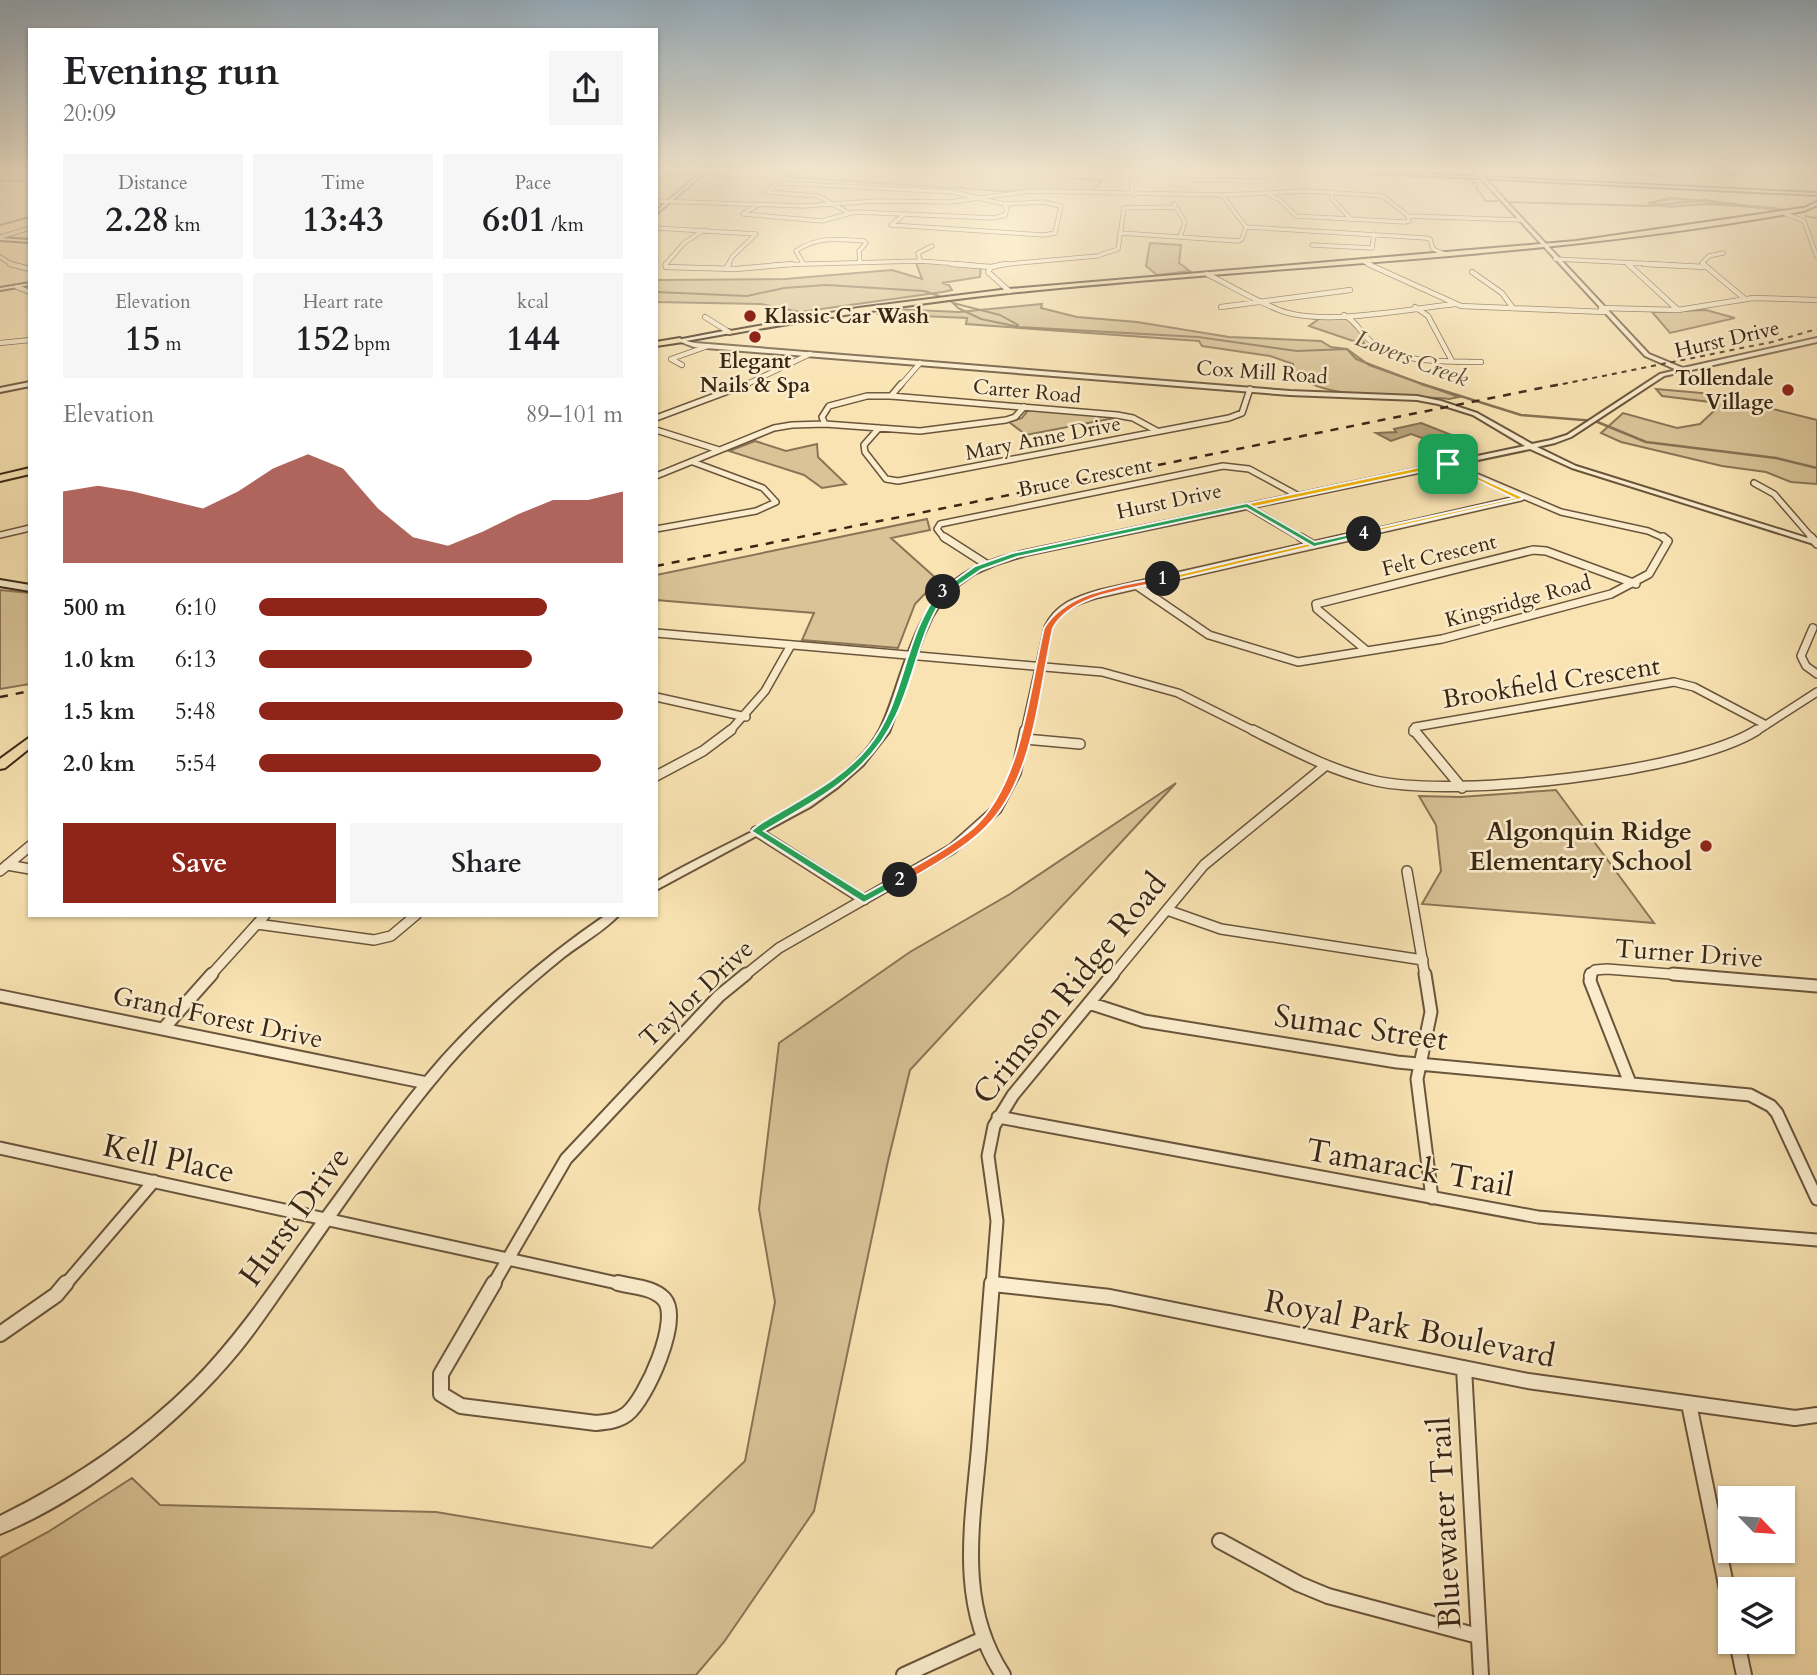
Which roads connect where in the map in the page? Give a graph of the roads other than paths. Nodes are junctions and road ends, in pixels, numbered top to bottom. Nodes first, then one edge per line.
1 (680, 247) edge
2 (744, 247) edge
3 (801, 247) edge
4 (862, 247) edge
5 (930, 247) edge
6 (1118, 247) edge
7 (1355, 247) edge
8 (1372, 247) edge
9 (1432, 247) edge
10 (1520, 247) edge
11 (1546, 247) edge
12 (1723, 253) dead end
13 (1445, 254) junction
14 (0, 257) edge
15 (1555, 259) junction
16 (920, 261) junction
17 (1363, 261) junction
18 (860, 262) junction
19 (803, 263) junction
20 (1628, 263) junction
21 (991, 267) junction
22 (1706, 267) junction
23 (28, 269) edge
24 (726, 269) junction
25 (1472, 272) dead end
26 (1207, 274) junction
27 (28, 284) edge
28 (17, 287) junction
29 (0, 289) edge
30 (1350, 290) dead end
31 (28, 291) edge
32 (1009, 291) junction
33 (1745, 299) junction
34 (1817, 300) edge
35 (1260, 301) junction
36 (1455, 304) junction
37 (1221, 307) dead end
38 (1415, 307) junction
39 (1513, 309) junction
40 (1603, 310) junction
41 (1678, 310) junction
42 (1343, 314) junction
43 (705, 317) dead end
44 (729, 332) junction
45 (28, 340) edge
46 (680, 340) junction
47 (1817, 340) edge
48 (0, 343) edge
49 (658, 344) edge
50 (708, 346) junction
51 (810, 354) junction
52 (1452, 362) junction
53 (1481, 362) dead end
54 (920, 363) junction
55 (674, 368) dead end
56 (1682, 370) junction
57 (28, 384) edge
58 (1250, 389) junction
59 (0, 390) edge
60 (891, 396) junction
61 (1024, 407) junction
62 (658, 417) edge
63 (825, 424) junction
64 (879, 428) junction
65 (658, 431) edge
66 (1157, 431) junction
67 (1533, 447) junction
68 (719, 450) junction
69 (693, 462) junction
70 (1448, 464) junction
71 (28, 471) edge
72 (658, 475) edge
73 (0, 478) edge
74 (1754, 483) dead end
75 (1297, 495) junction
76 (1521, 498) junction
77 (1247, 506) junction
78 (28, 528) edge
79 (658, 529) edge
80 (0, 535) edge
81 (1817, 543) edge
82 (1314, 545) junction
83 (986, 564) junction
84 (0, 583) edge
85 (1636, 583) junction
86 (1136, 585) junction
87 (28, 587) edge
88 (1812, 628) dead end
89 (658, 633) edge
90 (791, 645) junction
91 (1367, 651) junction
92 (911, 655) junction
93 (1040, 666) junction
94 (1817, 674) edge
95 (1817, 692) edge
96 (658, 697) edge
97 (746, 717) junction
98 (1766, 725) junction
99 (1024, 739) junction
100 (28, 743) edge
101 (1080, 744) dead end
102 (0, 765) edge
103 (1325, 766) junction
104 (658, 775) edge
105 (1462, 788) junction
106 (756, 831) junction
107 (28, 848) edge
108 (3, 868) edge
109 (28, 869) edge
110 (1407, 872) dead end
111 (658, 886) edge
112 (864, 900) junction
113 (1167, 910) junction
114 (263, 917) edge
115 (414, 917) edge
116 (611, 917) edge
117 (257, 924) junction
118 (1423, 960) junction
119 (1817, 986) edge
120 (0, 996) edge
121 (1089, 1003) junction
122 (164, 1028) junction
123 (1420, 1064) junction
124 (428, 1083) junction
125 (1630, 1083) junction
126 (998, 1118) junction
127 (0, 1148) edge
128 (154, 1181) junction
129 (1432, 1198) junction
130 (1817, 1199) edge
131 (326, 1220) junction
132 (1817, 1240) edge
133 (508, 1258) junction
134 (993, 1284) junction
135 (0, 1334) edge
136 (1464, 1368) junction
137 (1689, 1404) junction
138 (1817, 1415) edge
139 (0, 1525) edge
140 (1220, 1541) dead end
141 (1724, 1577) edge
142 (1478, 1636) junction
143 (983, 1639) junction
144 (1740, 1654) edge
145 (904, 1675) edge
146 (1003, 1675) edge
147 (1481, 1675) edge
148 (1744, 1675) edge

1 - 24 street
2 - 24 street
3 - 19 street
4 - 18 street
5 - 16 street
6 - 21 street
7 - 8 street
9 - 13 street
10 - 13 main road
11 - 15 street
12 - 22 street
13 - 17 main road
14 - 23 street
15 - 20 street
15 - 40 street
16 - 18 street
16 - 21 street
17 - 26 main road
17 - 36 street
18 - 19 street
19 - 24 street
20 - 22 street
20 - 41 street
21 - 32 street
22 - 33 street
25 - 39 street
26 - 32 main road
26 - 35 street
27 - 28 street
28 - 29 street
28 - 31 street
30 - 35 street
32 - 44 main road
33 - 34 street
33 - 41 street
35 - 37 street
35 - 42 street
36 - 38 street
36 - 39 street
38 - 42 street
38 - 52 street
39 - 40 street
40 - 41 street
40 - 56 street
42 - 52 street
43 - 44 street
44 - 46 main road
45 - 48 street
46 - 49 main road
46 - 50 street, Cox Mill Road
47 - 56 street, Hurst Drive
50 - 51 street, Cox Mill Road
50 - 55 street
51 - 54 street, Cox Mill Road
51 - 62 street
52 - 53 street
54 - 58 street, Cox Mill Road
54 - 60 street
56 - 67 street, Hurst Drive
57 - 59 street
58 - 66 street, Mary Anne Drive
58 - 67 street, Cox Mill Road
60 - 61 street, Carter Road
60 - 63 street, Carter Road
61 - 64 street
61 - 66 street, Carter Road
63 - 64 street
63 - 68 street
64 - 66 street, Mary Anne Drive
65 - 68 street
67 - 70 street, Hurst Drive
67 - 81 street, Cox Mill Road
68 - 69 street
69 - 72 street
69 - 79 street
70 - 75 street, Hurst Drive
70 - 76 street, Kingsridge Road
71 - 73 main road
74 - 81 street
75 - 77 street, Hurst Drive
75 - 83 street, Bruce Crescent
76 - 82 street, Taylor Drive
76 - 85 street, Kingsridge Road
77 - 82 street
77 - 83 street, Hurst Drive
78 - 80 street
82 - 86 street, Taylor Drive
83 - 92 street, Hurst Drive
84 - 87 main road
85 - 91 street, Kingsridge Road
85 - 91 street, Felt Crescent
86 - 91 street, Kingsridge Road
86 - 93 street, Taylor Drive
88 - 94 street
89 - 90 street
90 - 92 street
90 - 97 street
92 - 93 street
92 - 106 street, Hurst Drive
93 - 99 street, Taylor Drive
93 - 103 street
95 - 98 street
96 - 97 street
97 - 104 street
98 - 105 street
98 - 105 street, Brookfield Crescent
99 - 101 street
99 - 112 street, Taylor Drive
100 - 102 main road
103 - 105 street
103 - 113 street, Crimson Ridge Road
106 - 111 street, Hurst Drive
106 - 112 street
107 - 108 street
108 - 109 street
110 - 118 street
112 - 133 street, Taylor Drive
113 - 118 street
113 - 121 street, Crimson Ridge Road
114 - 117 street
115 - 117 street
116 - 124 street, Hurst Drive
117 - 122 street
118 - 123 street
119 - 125 street, Turner Drive
120 - 122 street, Grand Forest Drive
121 - 123 street, Sumac Street
121 - 126 street, Crimson Ridge Road
122 - 124 street, Grand Forest Drive
123 - 125 street, Sumac Street
123 - 129 street
124 - 131 street, Hurst Drive
125 - 130 street
126 - 129 street, Tamarack Trail
126 - 134 street, Crimson Ridge Road
127 - 128 street, Kell Place
128 - 131 street, Kell Place
128 - 135 street
129 - 132 street, Tamarack Trail
131 - 133 street, Kell Place
131 - 139 street, Hurst Drive
133 - 133 street, Kell Place
134 - 136 street, Royal Park Boulevard
134 - 143 street, Crimson Ridge Road
136 - 137 street, Royal Park Boulevard
136 - 142 street, Bluewater Trail
137 - 138 street, Royal Park Boulevard
137 - 141 street
140 - 142 street
142 - 147 street, Bluewater Trail
143 - 145 street
143 - 146 street, Crimson Ridge Road
144 - 148 street

